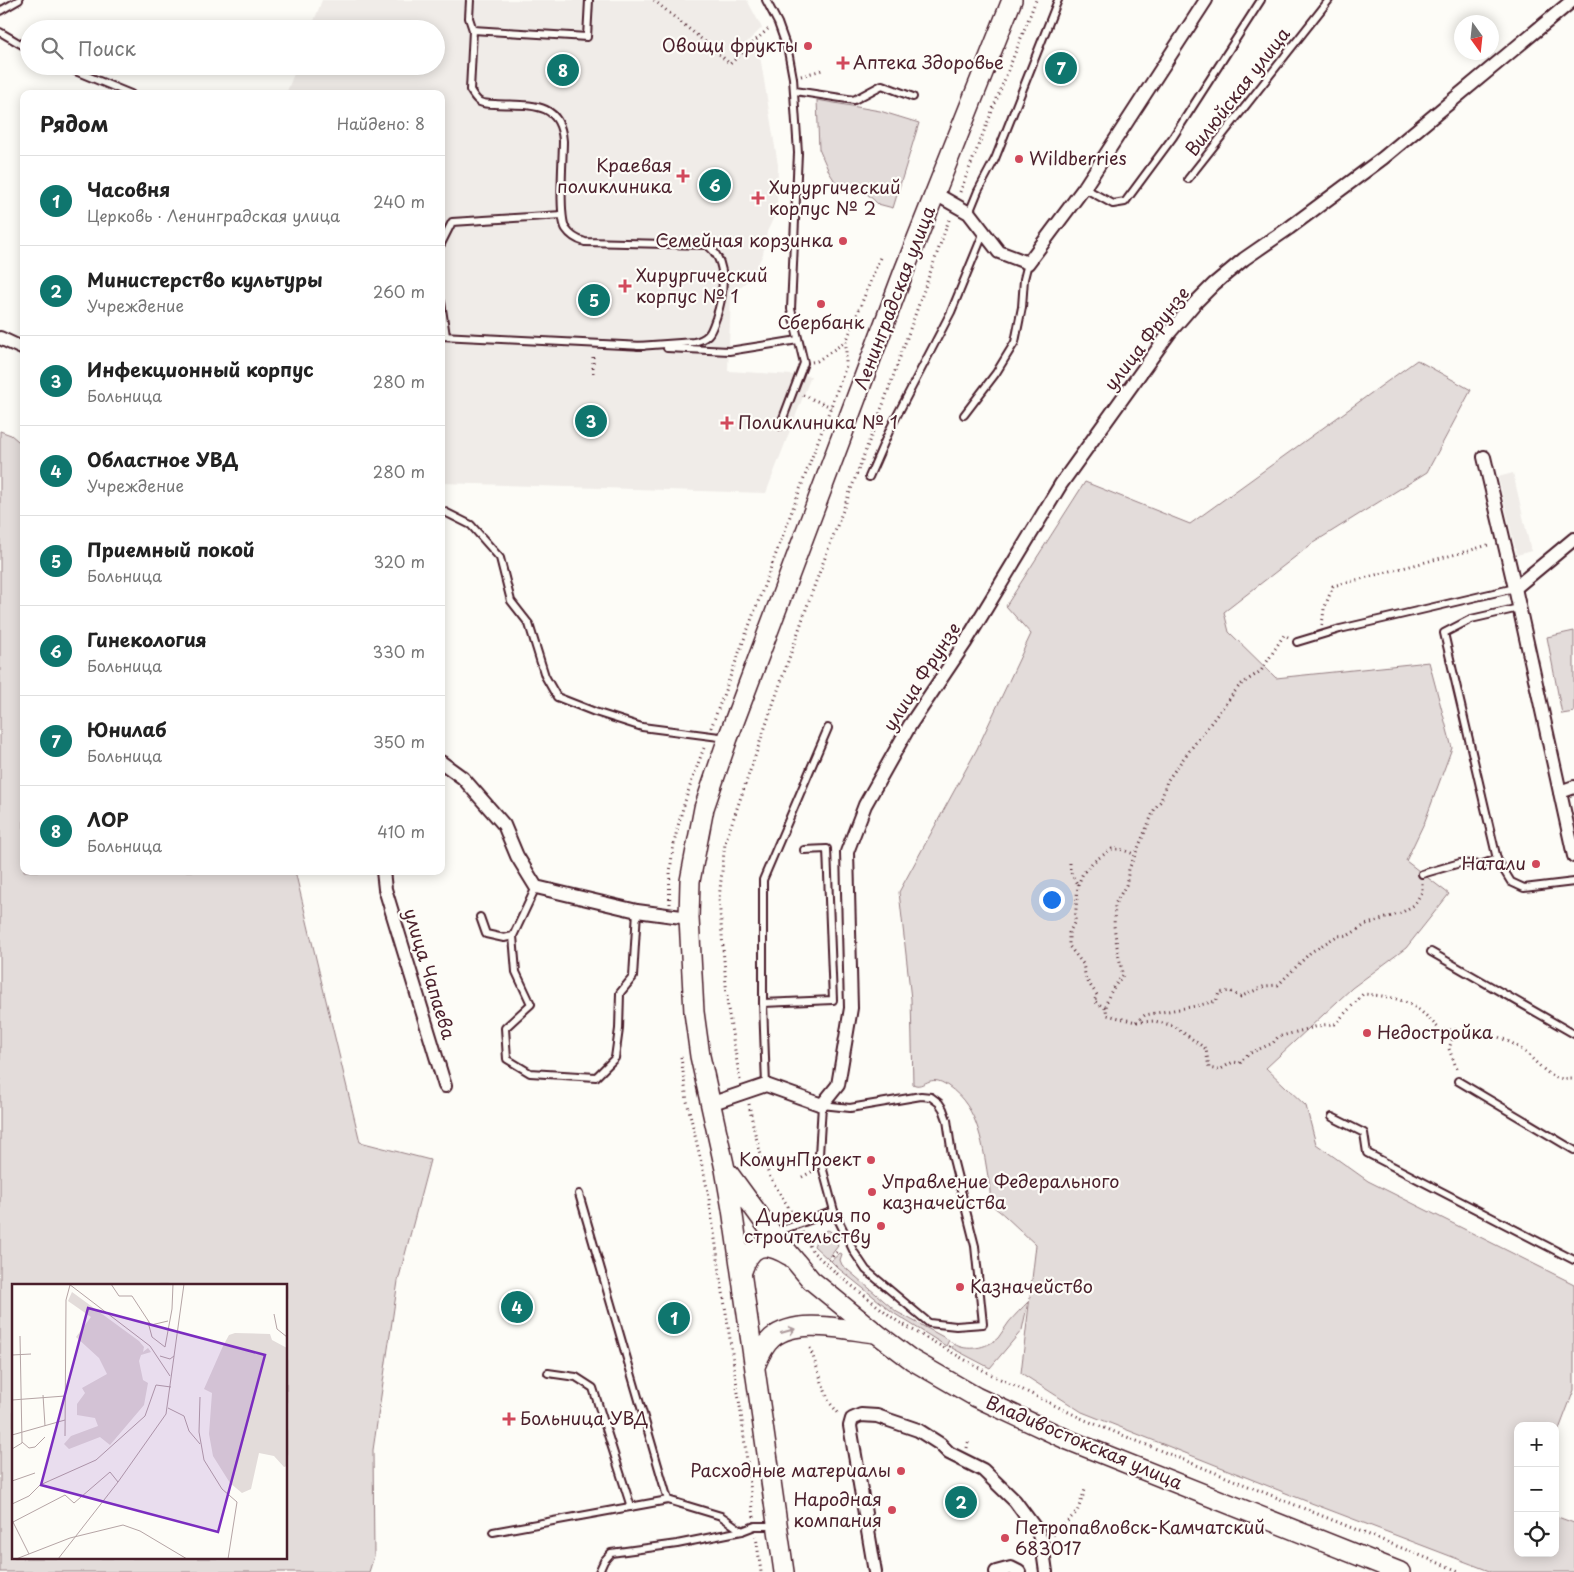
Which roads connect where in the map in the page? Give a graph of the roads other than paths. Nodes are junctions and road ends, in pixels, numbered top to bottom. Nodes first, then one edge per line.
1 (19, 0) edge
2 (470, 0) edge
3 (589, 0) edge
4 (766, 0) edge
5 (1012, 0) edge
6 (1058, 0) edge
7 (1206, 0) edge
8 (1261, 0) edge
9 (1330, 0) edge
10 (1573, 0) edge
11 (0, 11) edge
12 (473, 30) junction
13 (0, 32) edge
14 (20, 44) edge
15 (85, 75) edge
16 (121, 90) edge
17 (794, 91) junction
18 (913, 97) dead end
19 (1188, 179) dead end
20 (1084, 188) junction
21 (934, 193) junction
22 (969, 213) junction
23 (562, 216) junction
24 (984, 231) junction
25 (445, 236) edge
26 (1028, 263) junction
27 (445, 336) edge
28 (0, 338) edge
29 (798, 340) junction
30 (638, 346) junction
31 (20, 347) edge
32 (964, 415) dead end
33 (780, 426) dead end
34 (1484, 457) dead end
35 (869, 477) dead end
36 (445, 512) edge
37 (1574, 539) edge
38 (1515, 588) junction
39 (1519, 608) junction
40 (1297, 642) road end
41 (828, 728) dead end
42 (728, 738) junction
43 (445, 765) edge
44 (1574, 786) edge
45 (1560, 792) junction
46 (804, 850) dead end
47 (1574, 856) edge
48 (1497, 859) junction
49 (1422, 874) road end
50 (384, 875) edge
51 (1574, 882) edge
52 (536, 887) junction
53 (637, 912) junction
54 (480, 917) dead end
55 (689, 918) junction
56 (513, 936) junction
57 (1431, 952) dead end
58 (763, 1003) junction
59 (1574, 1034) edge
60 (1458, 1081) road end
61 (766, 1085) junction
62 (445, 1086) dead end
63 (710, 1104) junction
64 (822, 1105) junction
65 (1332, 1117) dead end
66 (1574, 1150) edge
67 (725, 1169) junction
68 (579, 1194) dead end
69 (834, 1211) junction
70 (772, 1233) junction
71 (792, 1258) junction
72 (1574, 1260) edge
73 (742, 1271) junction
74 (876, 1333) junction
75 (756, 1364) junction
76 (548, 1372) dead end
77 (668, 1500) junction
78 (631, 1507) junction
79 (778, 1526) junction
80 (742, 1531) junction
81 (493, 1532) dead end
82 (599, 1572) edge
83 (784, 1572) edge
84 (875, 1572) edge
85 (996, 1572) edge
86 (1019, 1572) edge
87 (1046, 1572) edge
88 (1400, 1572) edge

1 - 11 lane
2 - 12 lane
3 - 12 lane
4 - 17 lane
5 - 21 main road, Ленинградская улица
6 - 22 lane
7 - 20 street
8 - 20 lane
9 - 19 lane, Вилюйская улица
10 - 64 street, улица Фрунзе
12 - 23 lane
13 - 14 lane
15 - 16 lane
17 - 18 lane
17 - 29 lane
20 - 26 street
21 - 22 street
21 - 42 main road, Ленинградская улица
22 - 24 street
23 - 25 lane
23 - 30 lane
24 - 26 street
24 - 35 lane
26 - 32 lane
27 - 30 lane
28 - 31 street
29 - 30 lane
29 - 33 lane
34 - 38 street
36 - 42 lane
37 - 38 street
38 - 39 street
38 - 40 lane
39 - 45 street
39 - 48 lane
41 - 58 lane
42 - 55 main road, Ленинградская улица
43 - 52 street
44 - 45 street
45 - 47 street
46 - 58 lane
48 - 49 lane
48 - 51 lane
50 - 62 street, улица Чапаева
52 - 53 street
52 - 56 lane
53 - 55 street
53 - 56 lane
54 - 56 lane
55 - 63 main road, Ленинградская улица
57 - 59 lane
58 - 61 lane
60 - 66 lane
61 - 63 street
61 - 64 street
63 - 67 main road, Ленинградская улица
64 - 69 lane
64 - 69 lane
65 - 72 lane
67 - 70 main road, Владивостокская улица
67 - 73 main road, Ленинградская улица
68 - 77 lane
69 - 70 lane
70 - 71 main road, Владивостокская улица
71 - 73 main road
71 - 74 main road, Владивостокская улица
73 - 75 main road, Ленинградская улица
75 -> 74 main road
74 - 88 main road, Владивостокская улица
75 - 79 main road, Ленинградская улица
76 - 78 lane
77 - 78 lane
77 - 80 lane
78 - 81 lane
79 - 80 lane
79 - 83 main road, Ленинградская улица
80 - 82 lane
84 - 87 street
85 - 86 street

